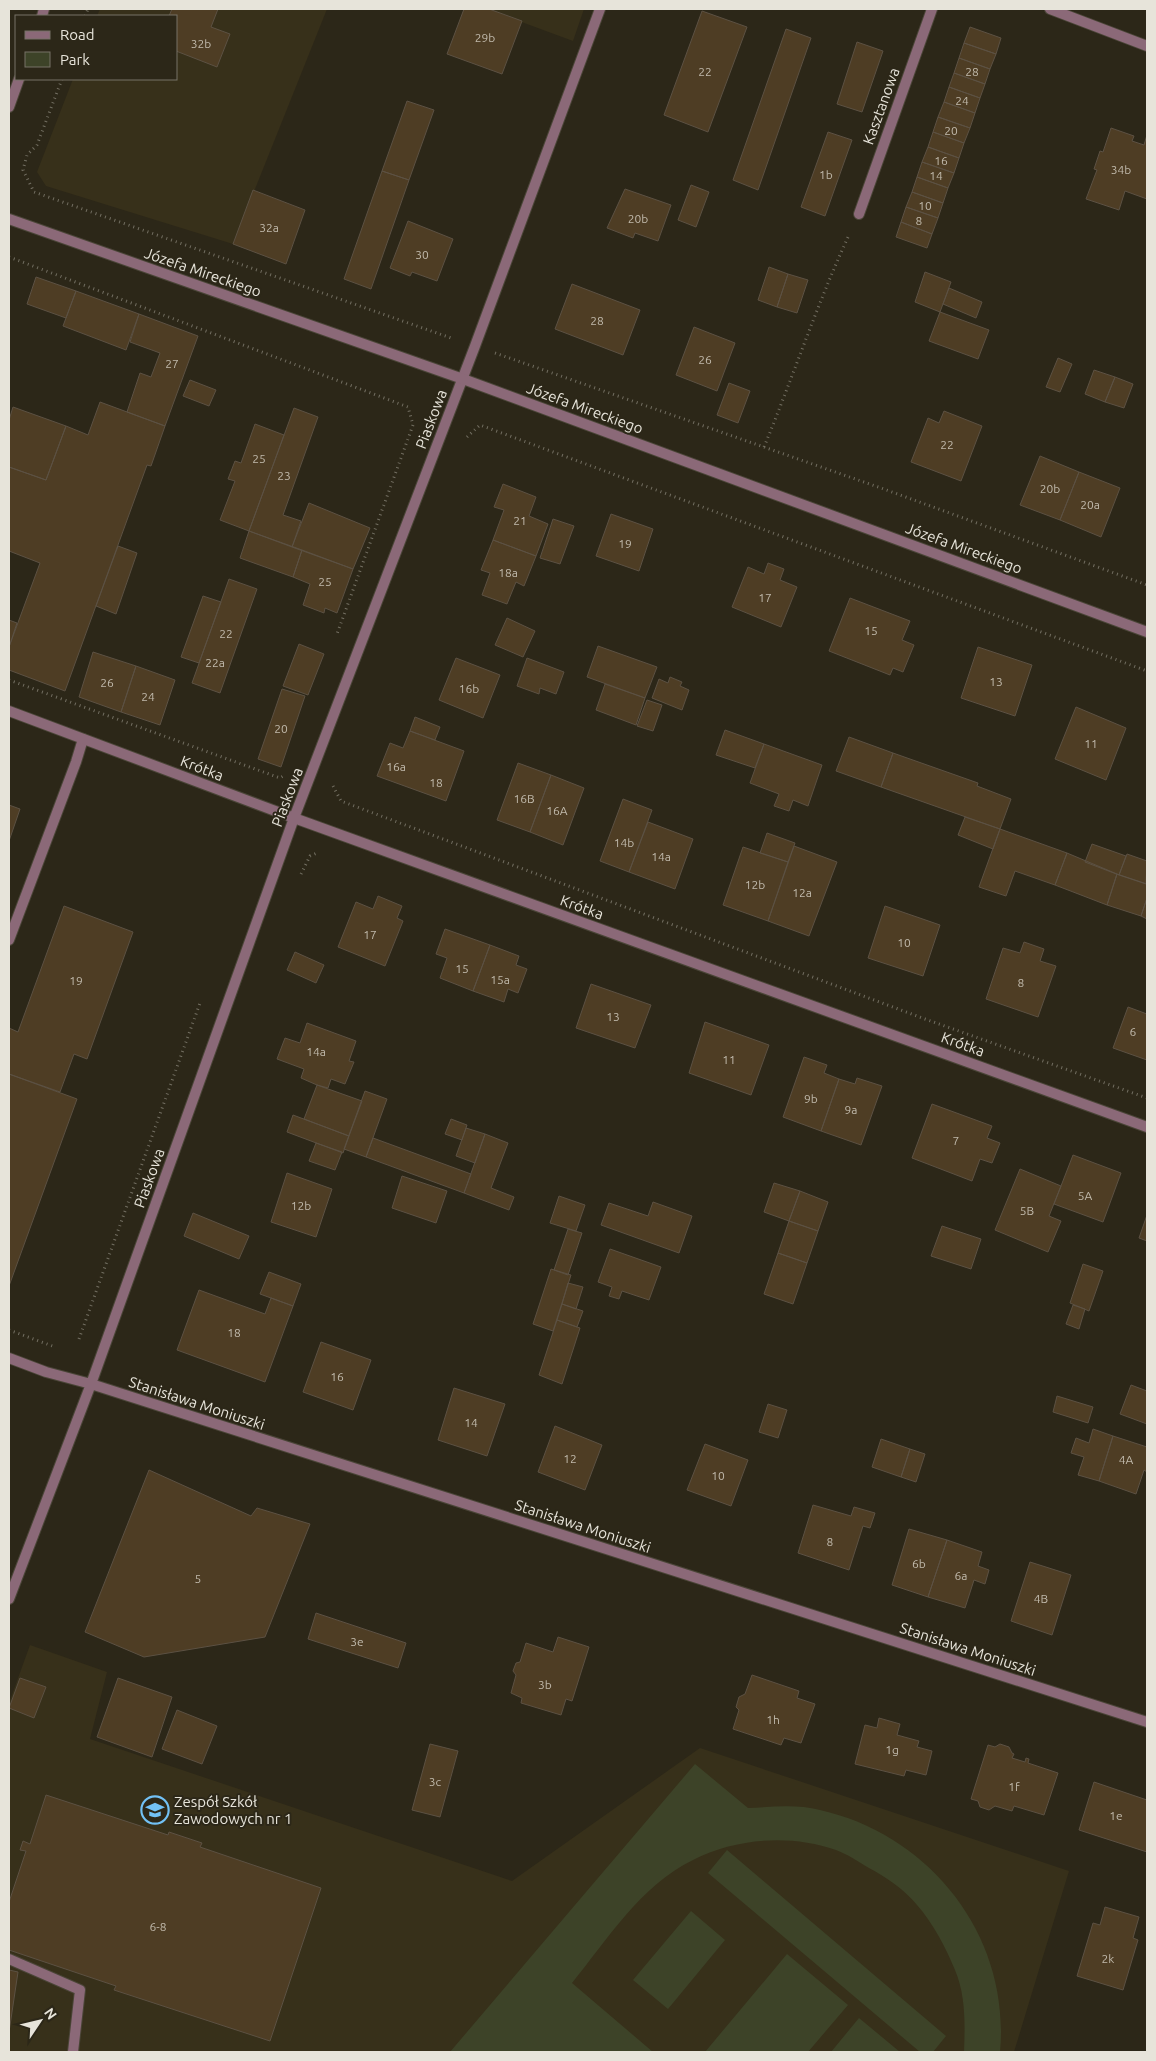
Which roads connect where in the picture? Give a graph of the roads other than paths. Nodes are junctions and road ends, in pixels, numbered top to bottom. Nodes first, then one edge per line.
1 (600, 9) edge
2 (932, 9) edge
3 (1050, 9) edge
4 (1147, 46) edge
5 (19, 80) edge
6 (9, 107) edge
7 (859, 214) road end
8 (9, 219) edge
9 (463, 378) junction
10 (1147, 632) edge
11 (9, 711) edge
12 (83, 739) junction
13 (294, 818) junction
14 (9, 940) edge
15 (1147, 1127) edge
16 (9, 1358) edge
17 (91, 1384) junction
18 (9, 1599) edge
19 (1147, 1722) edge
20 (9, 1959) edge
21 (73, 2052) edge

1 - 9 street, Piaskowa
2 - 7 street, Kasztanowa
3 - 4 street
5 - 6 street
8 - 9 street, Józefa Mireckiego
9 - 10 street, Józefa Mireckiego
9 - 13 street, Piaskowa
11 - 12 street, Krótka
12 - 13 street, Krótka
12 - 14 street
13 - 15 street, Krótka
13 - 17 street, Piaskowa
16 - 17 street, Stanisława Moniuszki
17 - 18 street, Piaskowa
17 - 19 street, Stanisława Moniuszki
20 - 21 street

